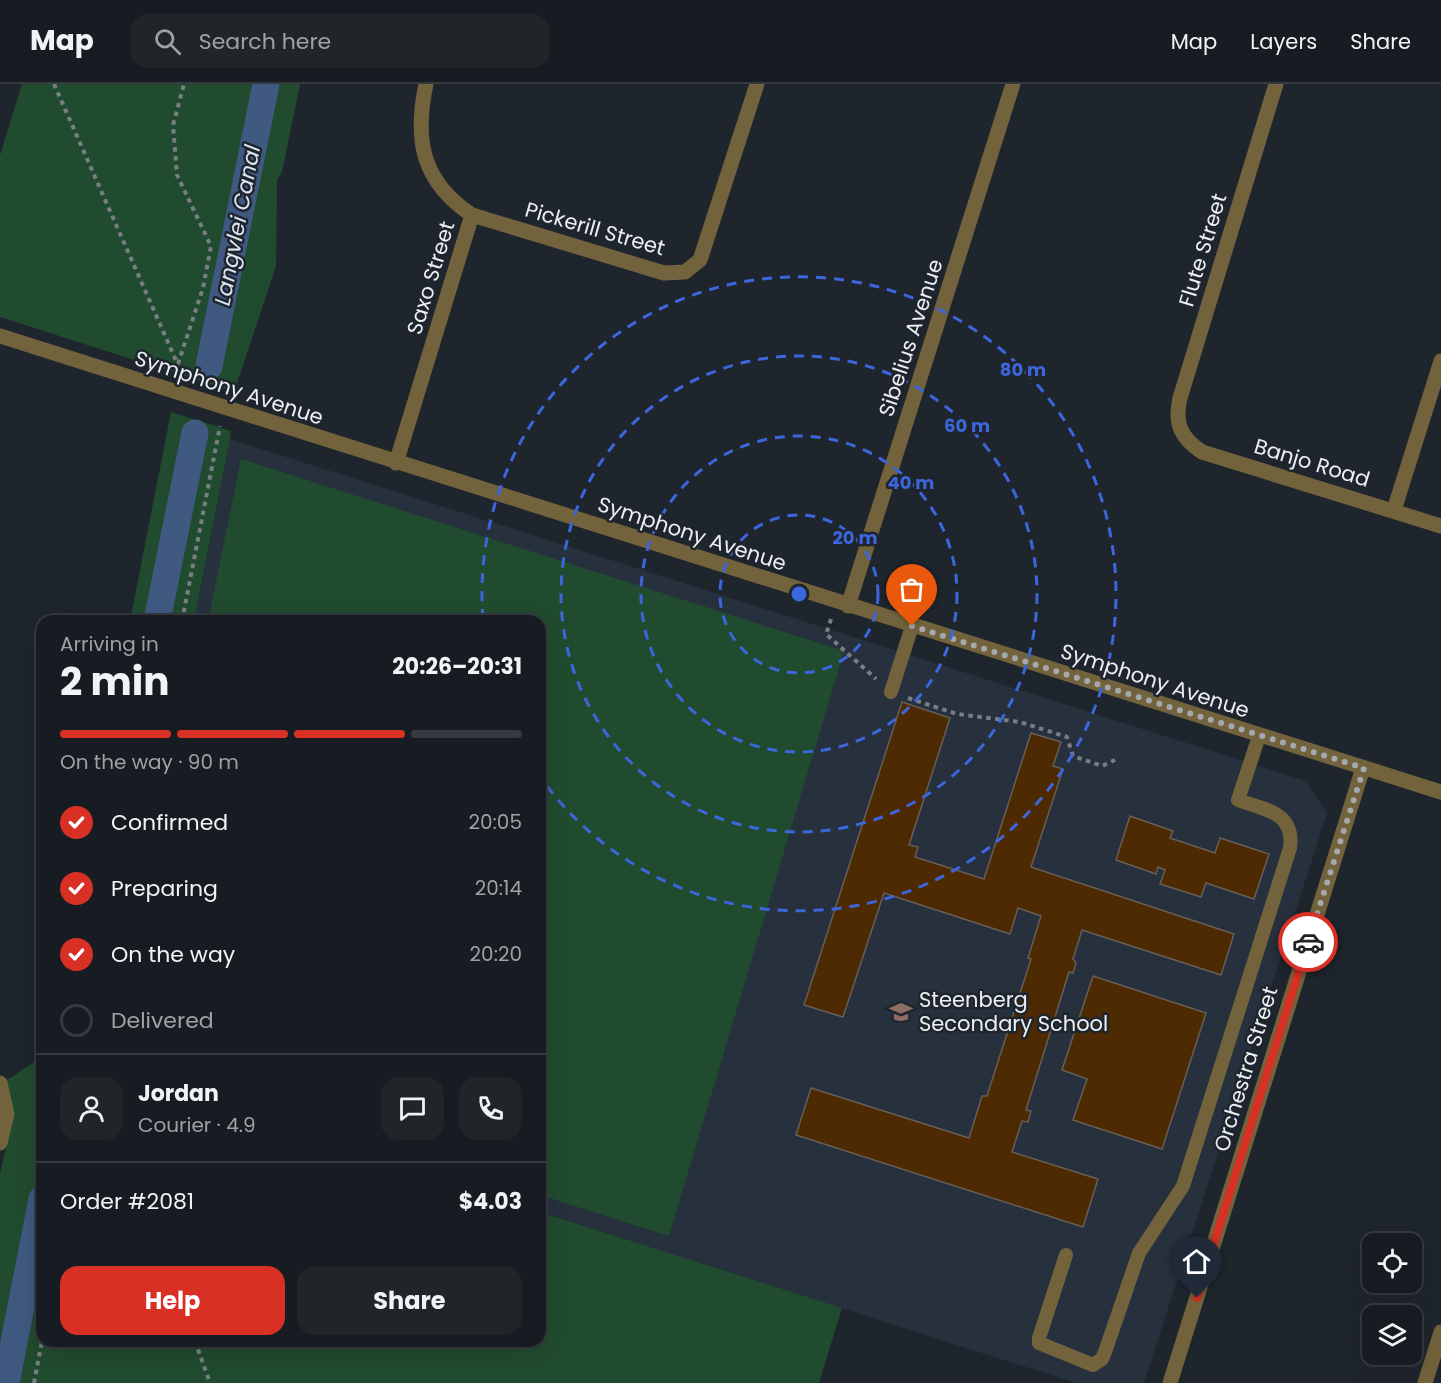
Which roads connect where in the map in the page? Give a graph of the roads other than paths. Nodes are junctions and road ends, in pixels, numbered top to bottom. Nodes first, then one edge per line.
1 (426, 84) edge
2 (757, 84) edge
3 (1013, 84) edge
4 (1276, 84) edge
5 (472, 215) junction
6 (0, 336) edge
7 (1441, 361) edge
8 (1179, 429) joint
9 (396, 463) junction
10 (1394, 510) junction
11 (1441, 526) edge
12 (848, 606) junction
13 (912, 626) junction
14 (891, 692) road end
15 (1259, 736) junction
16 (1364, 768) junction
17 (1441, 792) edge
18 (0, 1083) edge
19 (0, 1143) edge
20 (1066, 1255) dead end
21 (1441, 1332) edge
22 (1170, 1383) edge
23 (1425, 1383) edge

1 - 5 street, Saxo Street
2 - 5 street, Pickerill Street
3 - 12 street, Sibelius Avenue
4 - 8 street, Flute Street
5 - 9 street, Saxo Street
6 - 9 street, Symphony Avenue
7 - 10 street
8 - 10 street, Banjo Road
9 - 12 street, Symphony Avenue
10 - 11 street, Banjo Road
12 - 13 street, Symphony Avenue
13 - 14 lane
13 - 15 street, Symphony Avenue
15 - 16 street, Symphony Avenue
15 - 20 lane
16 - 17 street, Symphony Avenue
16 - 22 street, Orchestra Street
18 - 19 street
21 - 23 street

